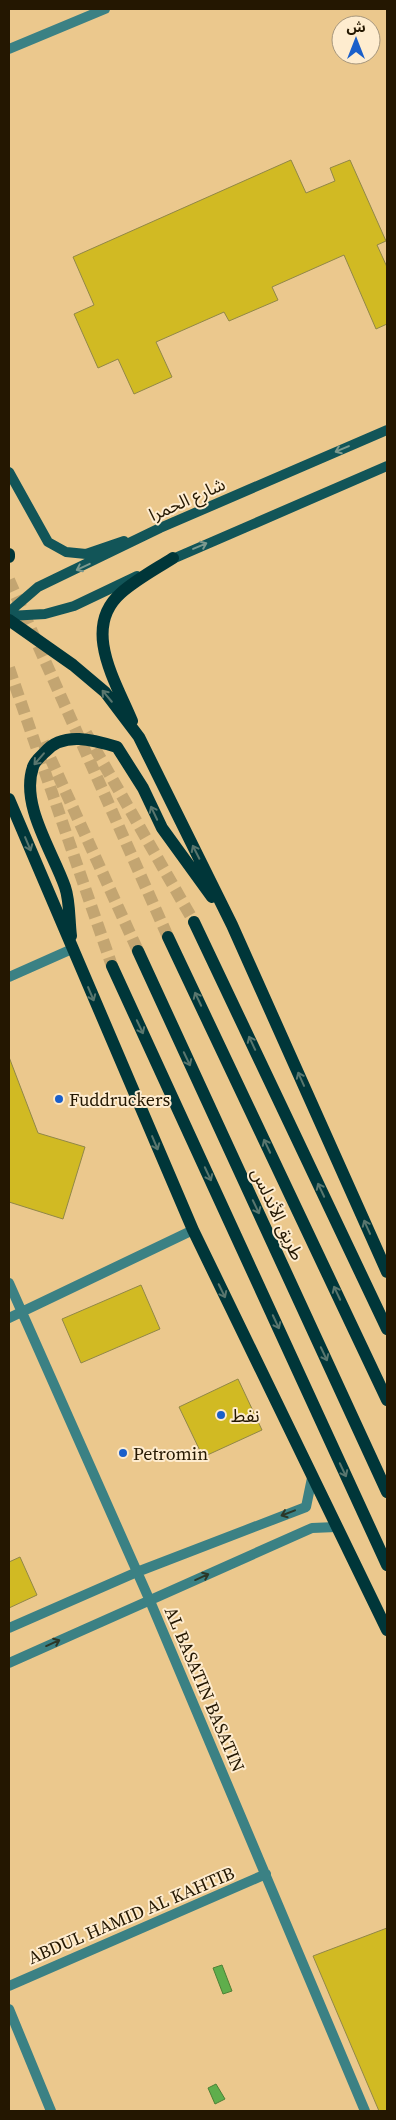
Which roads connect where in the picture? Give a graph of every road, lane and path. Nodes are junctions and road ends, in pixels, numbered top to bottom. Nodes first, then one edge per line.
1 (105, 9) edge
2 (9, 49) edge
3 (387, 430) edge
4 (387, 466) edge
5 (9, 472) edge
6 (160, 528) junction
7 (173, 558) junction
8 (9, 612) edge
9 (9, 616) edge
10 (9, 620) edge
11 (139, 737) junction
12 (9, 799) edge
13 (194, 922) tunnel mouth
14 (232, 925) junction
15 (168, 936) tunnel mouth
16 (72, 949) junction
17 (138, 952) tunnel mouth
18 (112, 966) tunnel mouth
19 (9, 977) edge
20 (193, 1230) junction
21 (387, 1272) edge
22 (9, 1282) edge
23 (22, 1312) junction
24 (9, 1318) edge
25 (387, 1329) edge
26 (387, 1400) edge
27 (312, 1478) junction
28 (387, 1492) edge
29 (336, 1527) junction
30 (387, 1565) edge
31 (137, 1572) junction
32 (150, 1601) junction
33 (9, 1628) edge
34 (387, 1630) edge
35 (9, 1662) edge
36 (266, 1874) junction
37 (9, 1986) edge
38 (9, 2009) edge
39 (51, 2111) edge
40 (365, 2111) edge

1 - 2 street
3 -> 6 main road, شارع الحمرا
7 -> 4 main road
5 - 6 main road
6 -> 8 main road, شارع الحمرا
7 - 9 main road
7 - 11 main road
11 -> 10 main road
14 -> 11 main road
12 -> 16 main road
25 -> 13 main road
14 -> 16 main road
21 -> 14 main road
26 -> 15 main road, طريق الأندلس
16 - 19 street
16 -> 20 main road
17 -> 28 main road, طريق الأندلس
18 -> 30 main road
20 - 23 street
20 -> 27 main road
22 - 23 street, AL BASATIN BASATIN
23 - 24 street
23 - 31 street, AL BASATIN BASATIN
27 - 29 main road
27 -> 31 street
32 -> 29 street
29 - 34 main road
31 - 32 street, AL BASATIN BASATIN
31 - 33 street
35 -> 32 street
32 - 36 street, AL BASATIN BASATIN
36 - 37 street, ABDUL HAMID AL KAHTIB
36 - 40 street, AL BASATIN BASATIN
38 - 39 street

